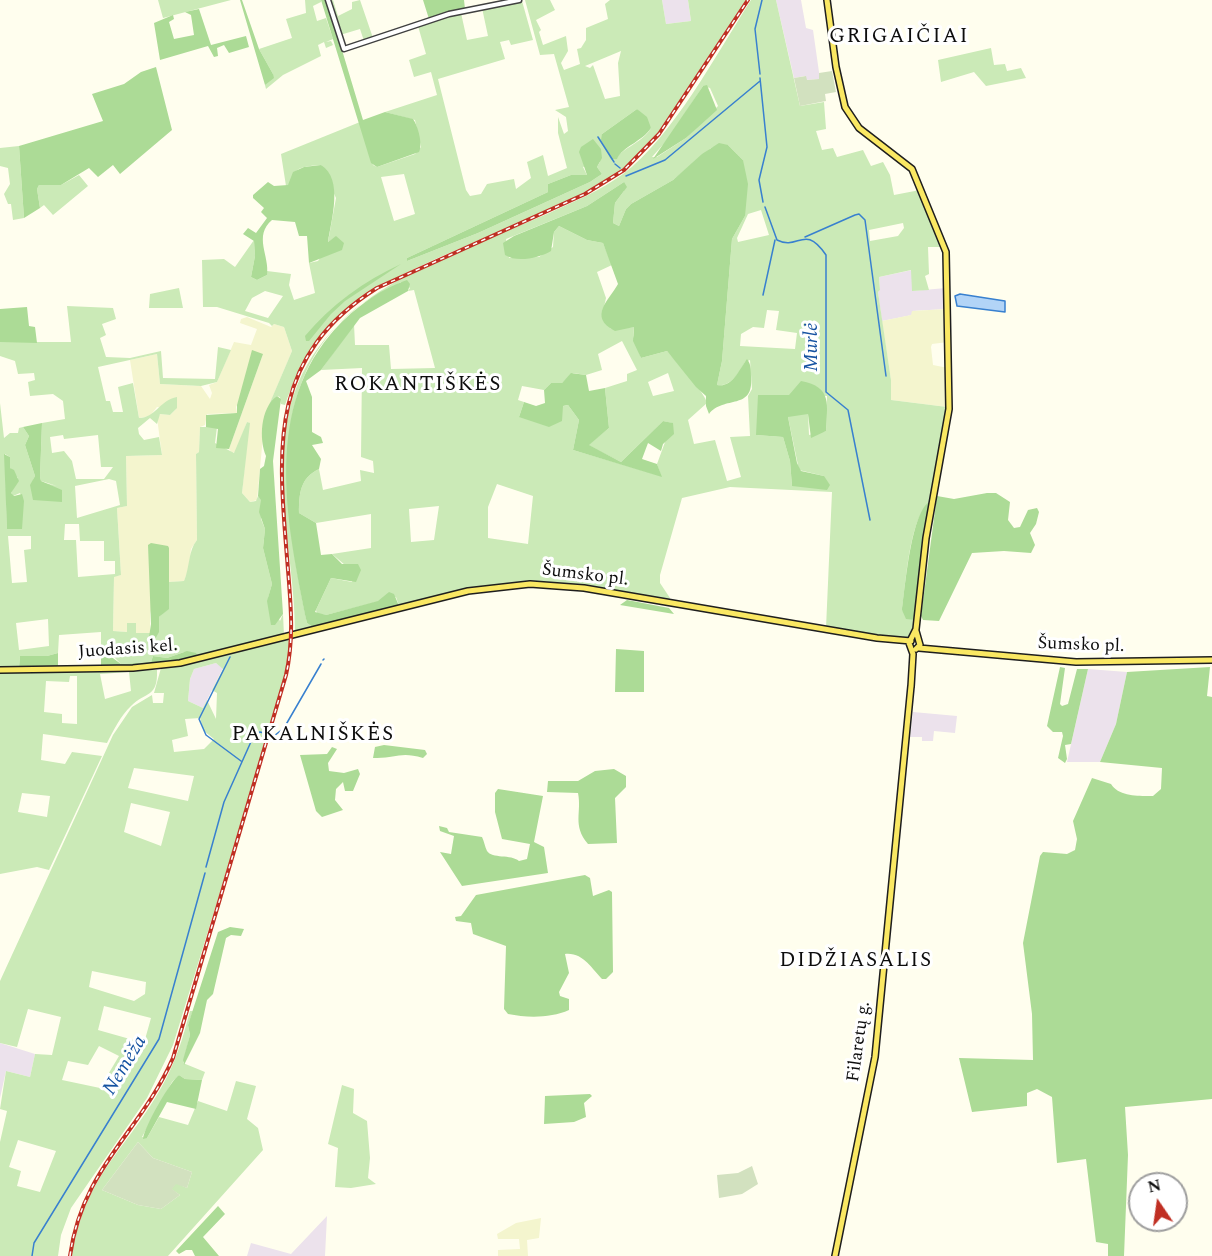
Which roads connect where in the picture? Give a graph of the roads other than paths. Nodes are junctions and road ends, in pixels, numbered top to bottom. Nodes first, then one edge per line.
1 (328, 0) edge
2 (519, 0) edge
3 (827, 0) edge
4 (292, 636) joint
5 (915, 644) junction
6 (1212, 660) edge
7 (0, 670) edge
8 (835, 1256) edge

1 - 2 street
3 - 5 main road, Filaretų g.
4 - 5 main road, Šumsko pl.
4 - 7 main road, Juodasis kel.
5 - 6 main road, Šumsko pl.
5 - 8 main road, Filaretų g.

